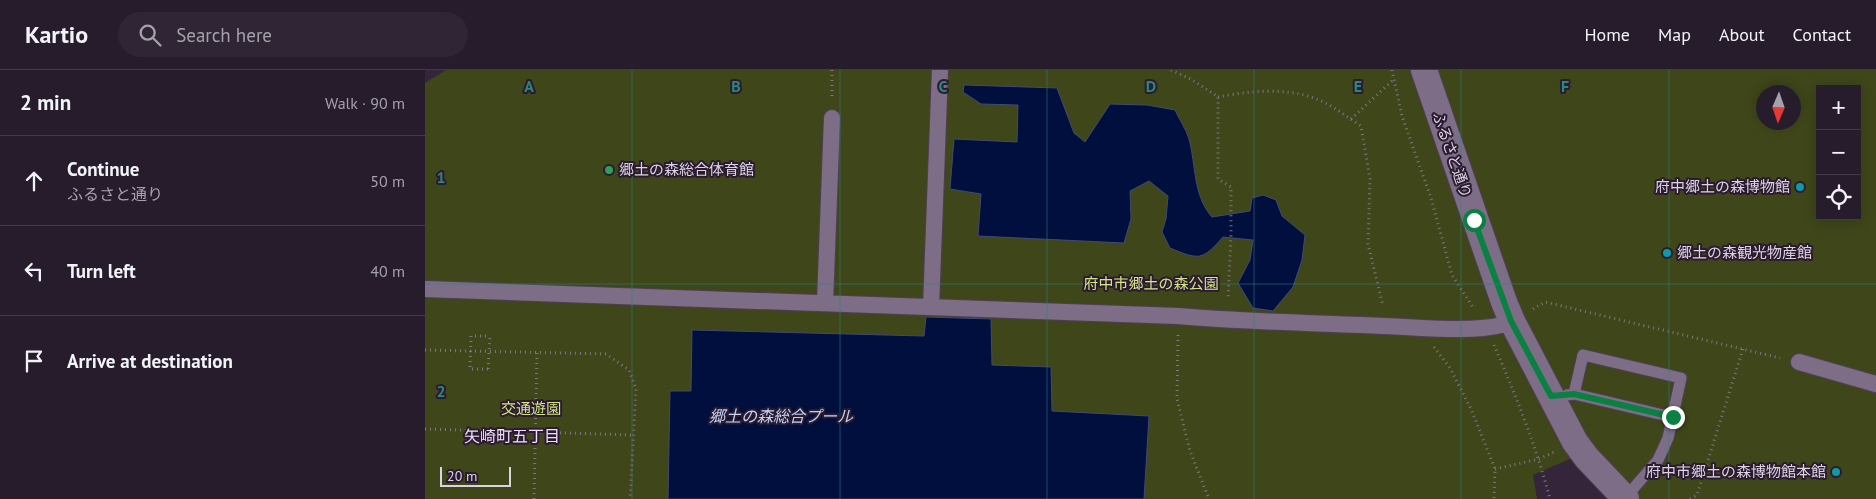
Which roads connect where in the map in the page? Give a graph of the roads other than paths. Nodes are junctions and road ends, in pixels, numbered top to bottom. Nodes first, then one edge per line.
1 (940, 70) edge
2 (1424, 70) edge
3 (832, 118) road end
4 (425, 289) edge
5 (825, 303) junction
6 (931, 307) junction
7 (1502, 325) dead end
8 (1799, 362) road end
9 (1876, 384) edge
10 (1562, 395) junction
11 (1673, 417) junction
12 (1625, 498) edge

1 - 6 street
2 - 10 street, ふるさと通り
3 - 5 street
4 - 5 street
5 - 6 street
6 - 7 street
8 - 9 street
10 - 11 lane
10 - 11 lane
10 - 12 street, ふるさと通り
11 - 12 lane

